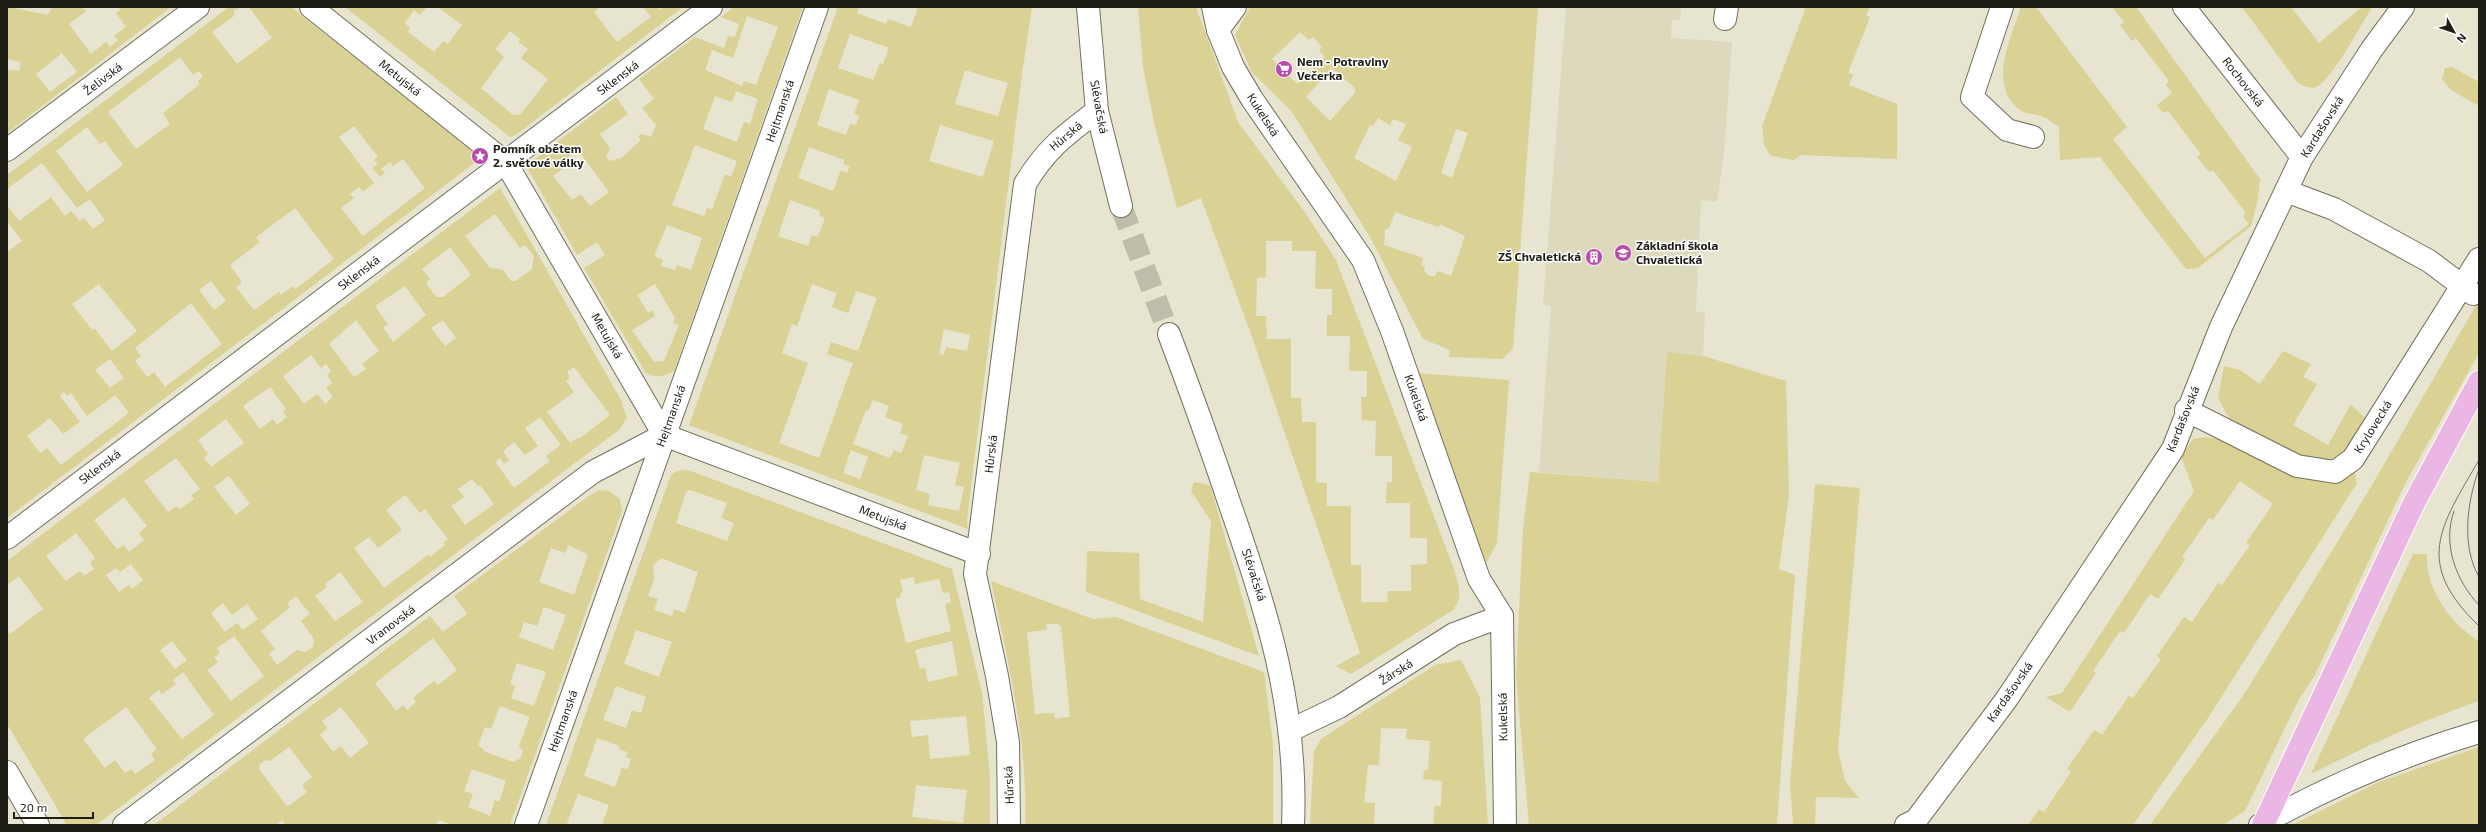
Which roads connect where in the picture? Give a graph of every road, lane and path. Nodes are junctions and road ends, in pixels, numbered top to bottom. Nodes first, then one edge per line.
1 (198, 7) edge
2 (311, 7) edge
3 (711, 7) edge
4 (817, 7) edge
5 (1088, 7) edge
6 (1213, 7) edge
7 (1235, 7) edge
8 (2002, 7) edge
9 (2184, 7) edge
10 (2403, 7) edge
11 (1218, 30) junction
12 (1097, 111) junction
13 (2033, 137) dead end
14 (7, 150) edge
15 (2302, 157) junction
16 (506, 163) junction
17 (2286, 191) junction
18 (1121, 206) tunnel mouth
19 (2479, 259) edge
20 (2468, 290) junction
21 (1169, 334) tunnel mouth
22 (2479, 382) edge
23 (2186, 410) junction
24 (664, 435) junction
25 (7, 538) edge
26 (979, 554) junction
27 (1502, 616) junction
28 (1291, 730) junction
29 (2479, 732) edge
30 (7, 772) edge
31 (38, 825) edge
32 (124, 825) edge
33 (526, 825) edge
34 (1008, 825) edge
35 (1293, 825) edge
36 (1505, 825) edge
37 (1906, 825) edge
38 (2262, 825) edge

1 - 14 street, Želivská
2 - 16 street, Metujská
3 - 16 street, Sklenská
4 - 24 street, Hejtmanská
5 - 12 street, Slévačská
6 - 11 street, Kukelská
7 - 11 street
8 - 13 street
9 - 15 street, Rochovská
10 - 15 street, Kardašovská
11 - 27 street, Kukelská
12 - 18 street, Slévačská
12 - 26 street, Hůrská
15 - 17 street, Kardašovská
16 - 24 street, Metujská
16 - 25 street, Sklenská
17 - 20 street
17 - 23 street, Kardašovská
19 - 20 street, Krylovecká
20 - 23 street, Krylovecká
21 - 28 street, Slévačská
22 - 38 main road, bridge
23 - 37 street, Kardašovská
24 - 26 street, Metujská
24 - 32 street, Vranovská
24 - 33 street, Hejtmanská
26 - 34 street, Hůrská
27 - 28 street, Žárská
27 - 36 street, Kukelská
28 - 35 street, Slévačská
29 - 38 street
30 - 31 street

